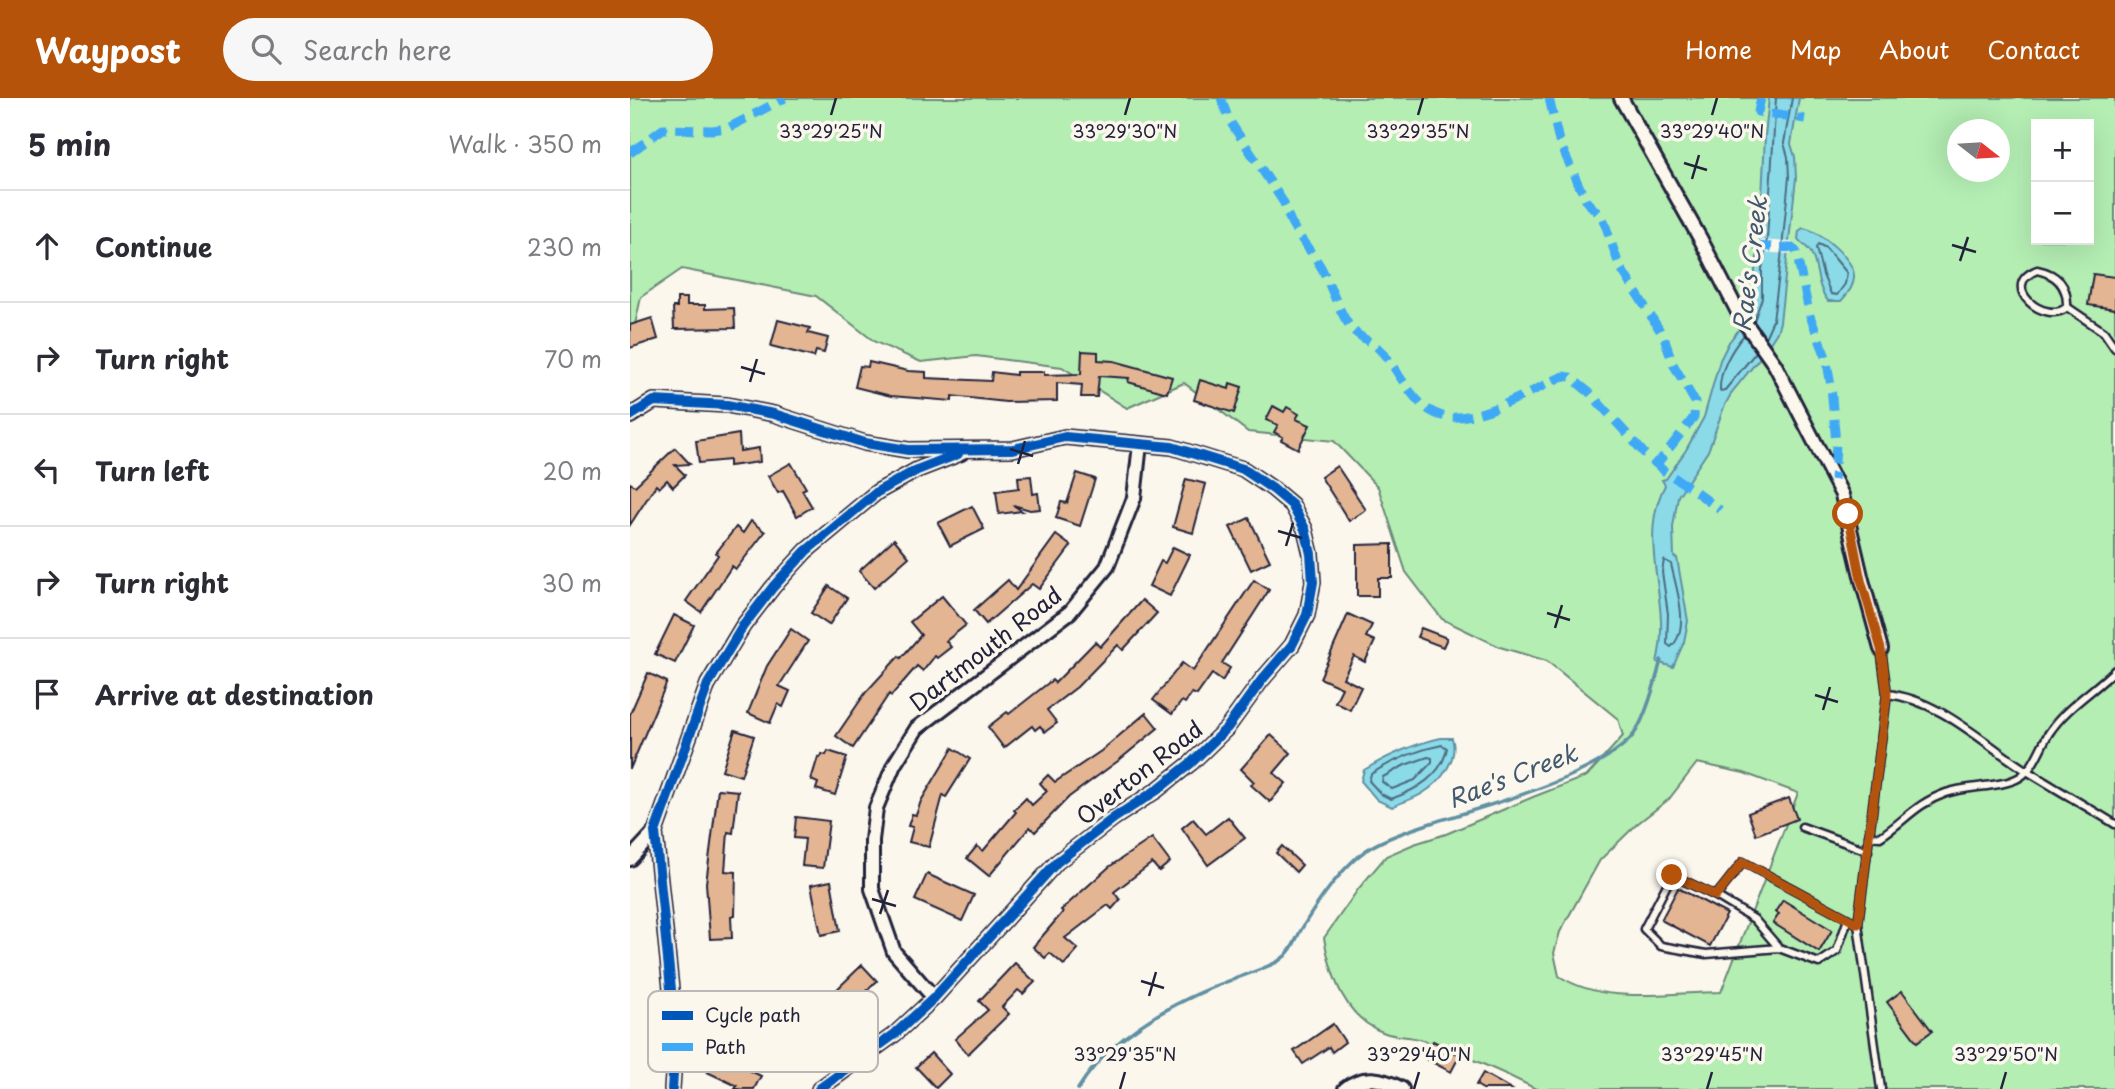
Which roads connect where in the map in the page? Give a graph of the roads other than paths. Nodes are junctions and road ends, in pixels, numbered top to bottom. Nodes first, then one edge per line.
1 (1621, 98) edge
2 (2067, 307) junction
3 (2115, 348) edge
4 (630, 416) edge
5 (1140, 444) junction
6 (970, 450) junction
7 (1881, 649) joint
8 (2115, 670) edge
9 (1887, 694) junction
10 (2026, 771) junction
11 (2115, 824) edge
12 (1802, 827) dead end
13 (655, 832) junction
14 (1869, 836) junction
15 (1868, 851) junction
16 (630, 859) edge
17 (1716, 896) junction
18 (1849, 919) junction
19 (1858, 924) junction
20 (1779, 948) junction
21 (671, 991) edge
22 (934, 998) junction
23 (878, 1046) edge
24 (842, 1072) edge
25 (819, 1089) edge
26 (1345, 1089) edge
27 (1402, 1089) edge
28 (1881, 1089) edge

1 - 7 street
2 - 2 lane
2 - 3 lane
4 - 6 street, Overton Road
5 - 6 street, Overton Road
5 - 22 street, Dartmouth Road
5 - 22 street, Overton Road
6 - 13 street
7 - 9 lane
8 - 10 lane
9 - 10 lane
9 - 14 lane
10 - 11 lane
10 - 14 lane
12 - 15 lane
13 - 16 street
13 - 21 street
14 - 15 lane
15 - 19 lane
17 - 18 lane
17 - 20 lane
17 - 20 lane
18 - 19 lane
18 - 20 lane
19 - 28 lane
22 - 23 street, Overton Road
24 - 25 street, Overton Road
26 - 27 street

